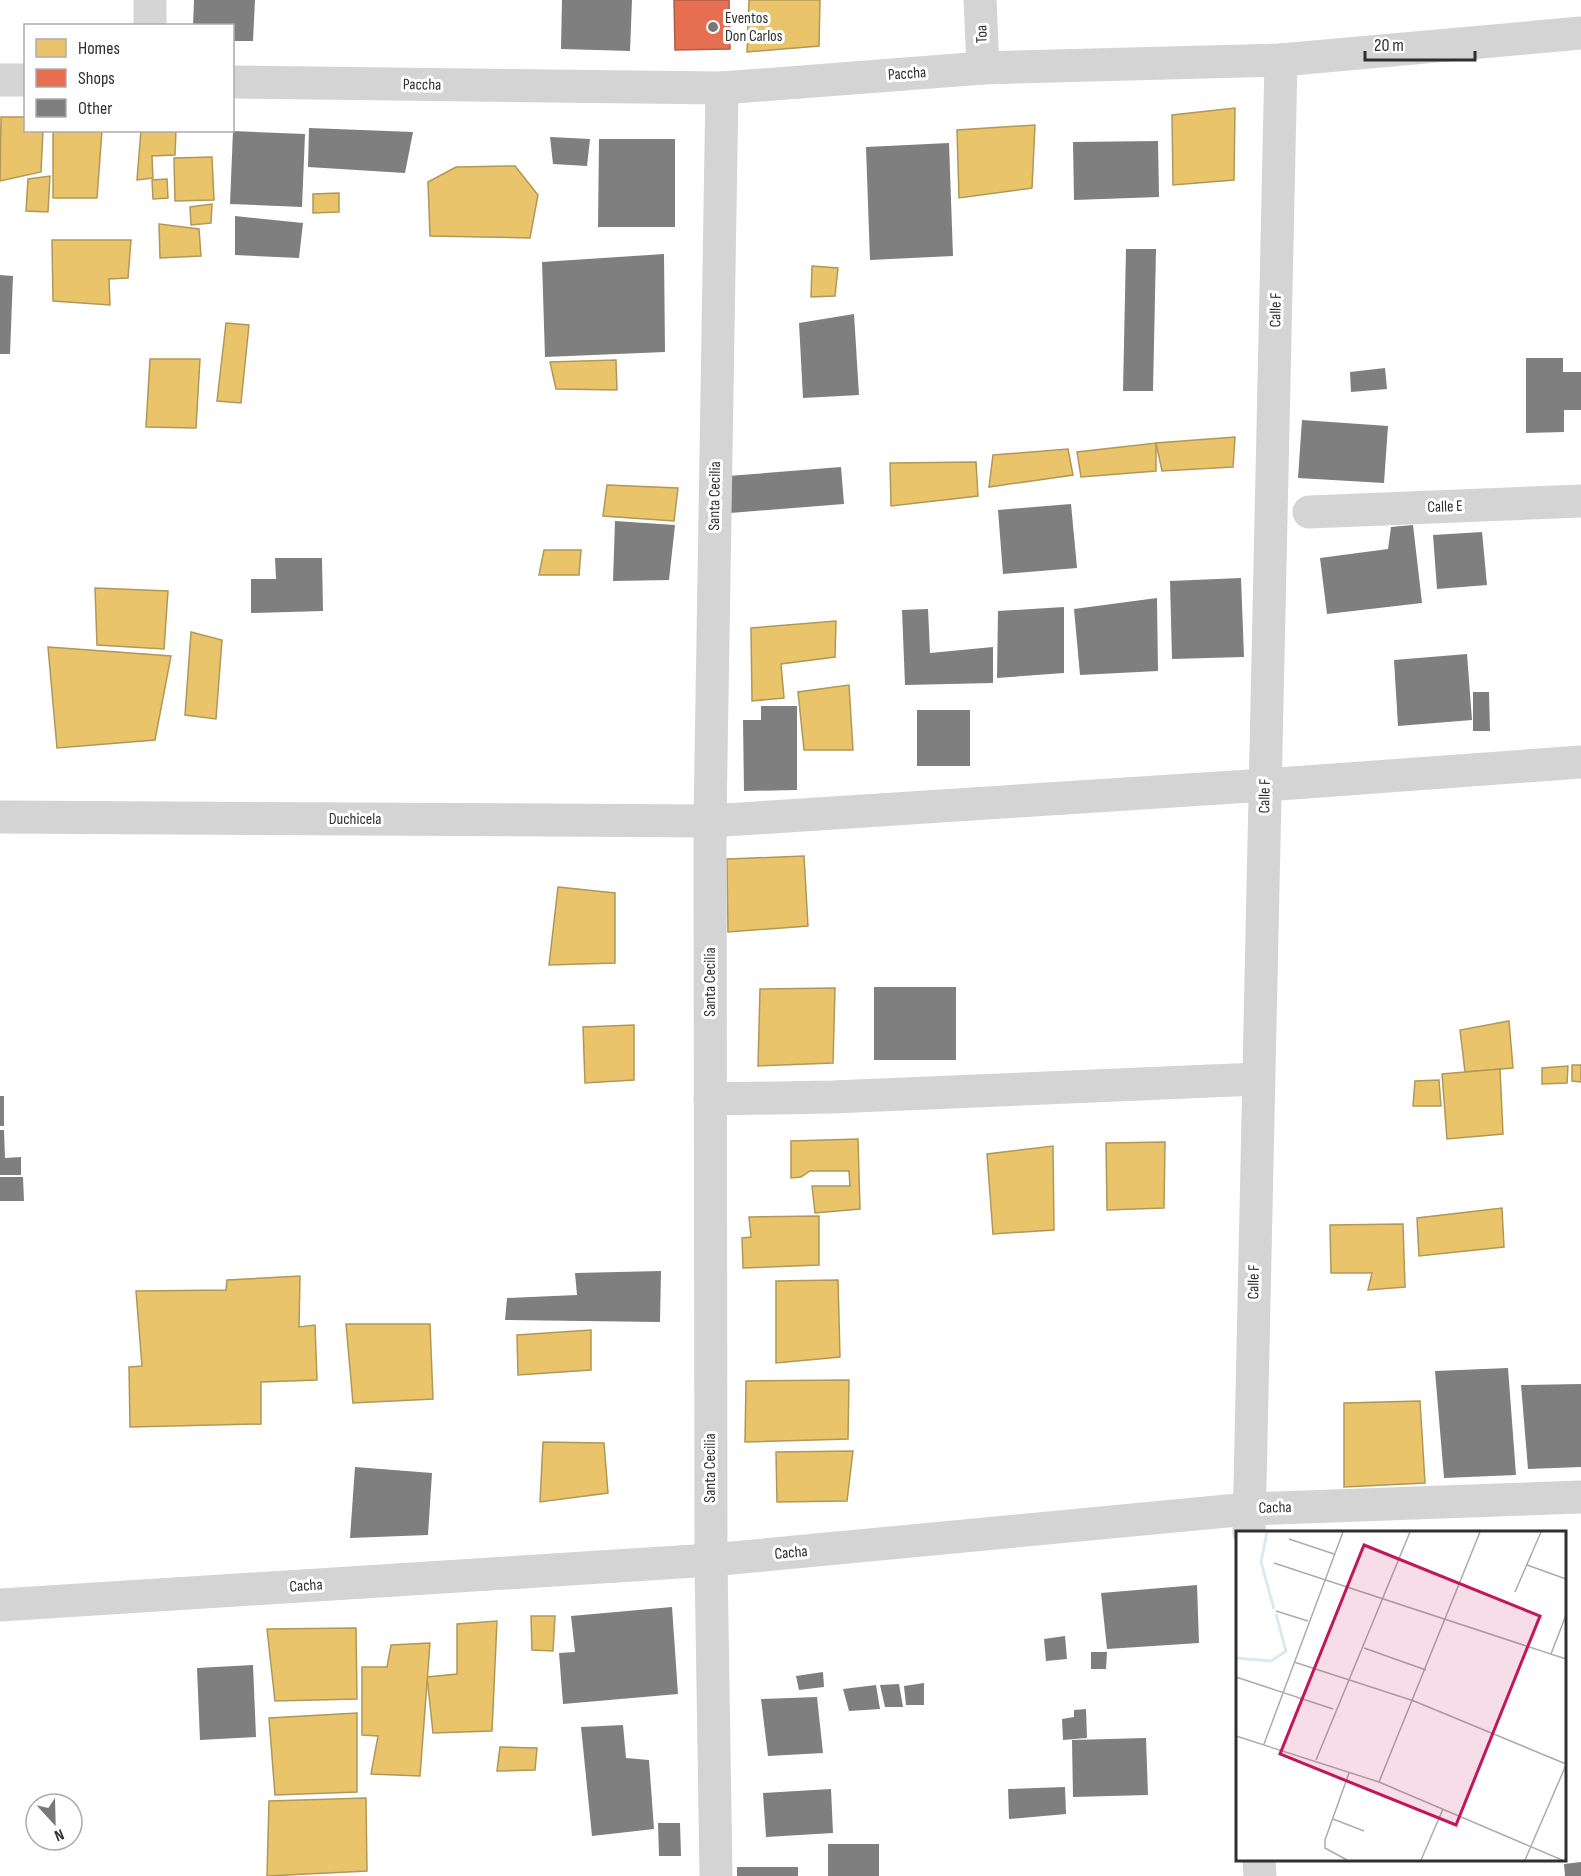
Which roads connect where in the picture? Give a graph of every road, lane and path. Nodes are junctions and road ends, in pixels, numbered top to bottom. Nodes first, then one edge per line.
1 (150, 0) edge
2 (980, 0) edge
3 (150, 24) edge
4 (1581, 33) edge
5 (1281, 60) junction
6 (983, 68) junction
7 (0, 80) edge
8 (24, 80) edge
9 (234, 82) edge
10 (722, 88) junction
11 (1581, 501) edge
12 (1309, 513) dead end
13 (1581, 762) edge
14 (1265, 785) junction
15 (0, 817) edge
16 (710, 822) junction
17 (1258, 1079) junction
18 (710, 1100) junction
19 (1581, 1497) edge
20 (1249, 1521) edge
21 (711, 1560) junction
22 (0, 1605) edge
23 (1259, 1861) edge
24 (716, 1876) edge
25 (1260, 1876) edge

1 - 3 street
2 - 6 street, Toa
4 - 5 street, Paccha
5 - 6 street, Paccha
5 - 14 street, Calle F
6 - 10 street, Paccha
7 - 8 street
9 - 10 street, Paccha
10 - 16 street, Santa Cecilia
11 - 12 street, Calle E
13 - 14 street, Duchicela
14 - 16 street, Duchicela
14 - 17 street, Calle F
15 - 16 street, Duchicela
16 - 18 street, Santa Cecilia
17 - 18 street
17 - 20 street, Calle F
18 - 21 street, Santa Cecilia
19 - 20 street, Cacha
20 - 21 street, Cacha
21 - 22 street, Cacha
21 - 24 street, Santa Cecilia
23 - 25 street

